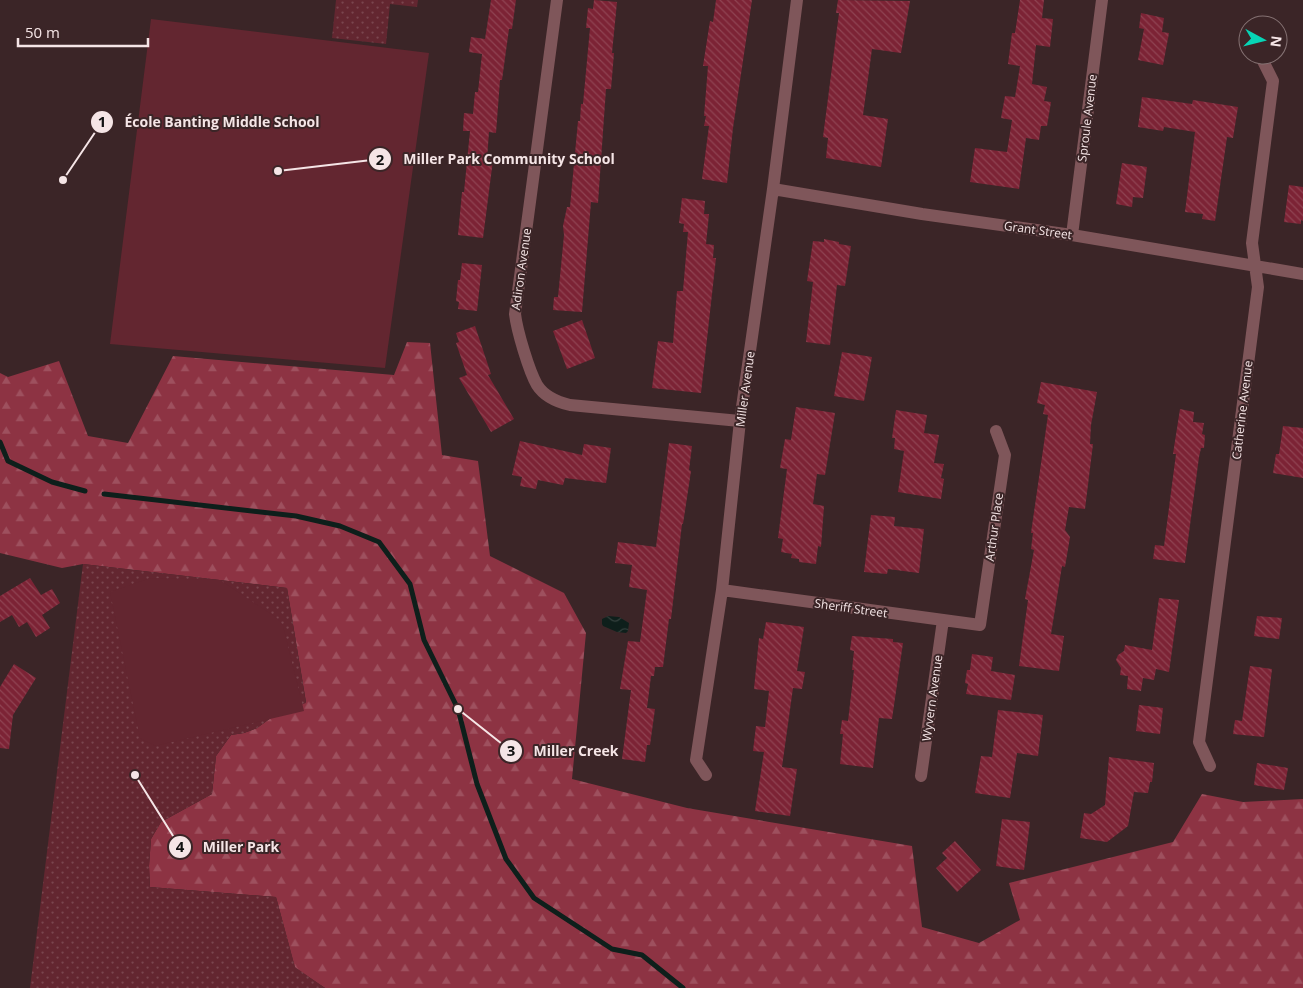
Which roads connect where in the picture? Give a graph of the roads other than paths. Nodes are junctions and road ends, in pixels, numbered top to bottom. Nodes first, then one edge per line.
1 (557, 0) edge
2 (797, 0) edge
3 (1102, 0) edge
4 (1265, 65) edge
5 (773, 189) junction
6 (1072, 235) junction
7 (1255, 266) junction
8 (1303, 274) edge
9 (740, 421) junction
10 (996, 431) dead end
11 (722, 590) junction
12 (943, 620) junction
13 (980, 625) joint
14 (1210, 766) dead end
15 (706, 775) dead end
16 (921, 776) dead end

1 - 9 street, Adiron Avenue
2 - 5 street, Miller Avenue
3 - 6 street, Sproule Avenue
4 - 7 street, Catherine Avenue
5 - 6 street, Grant Street
5 - 9 street, Miller Avenue
6 - 7 street, Grant Street
7 - 8 street, Grant Street
7 - 14 street, Catherine Avenue
9 - 11 street, Miller Avenue
10 - 13 street, Arthur Place
11 - 12 street, Sheriff Street
11 - 15 street, Miller Avenue
12 - 13 street, Sheriff Street
12 - 16 street, Wyvern Avenue

